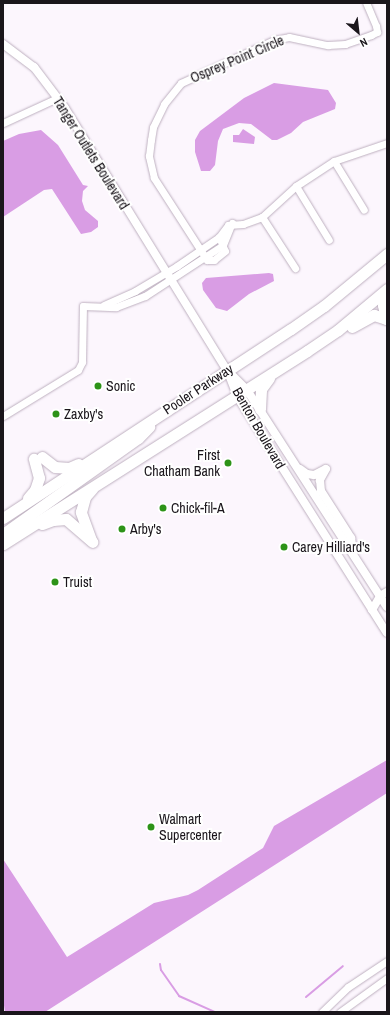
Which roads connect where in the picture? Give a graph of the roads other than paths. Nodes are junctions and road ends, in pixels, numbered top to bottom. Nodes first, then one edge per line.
1 (366, 3) edge
2 (3, 44) edge
3 (57, 98) junction
4 (3, 123) edge
5 (387, 143) edge
6 (334, 161) junction
7 (296, 186) junction
8 (364, 210) dead end
9 (262, 217) junction
10 (232, 223) junction
11 (219, 237) junction
12 (329, 240) dead end
13 (223, 245) junction
14 (199, 250) junction
15 (387, 254) edge
16 (204, 257) junction
17 (295, 268) dead end
18 (168, 277) junction
19 (387, 289) edge
20 (387, 294) edge
21 (292, 361) junction
22 (228, 370) junction
23 (273, 374) junction
24 (248, 390) junction
25 (237, 396) junction
26 (260, 409) junction
27 (161, 414) junction
28 (3, 416) edge
29 (92, 459) junction
30 (298, 468) junction
31 (94, 486) junction
32 (22, 505) junction
33 (3, 518) edge
34 (20, 533) junction
35 (3, 534) edge
36 (3, 544) edge
37 (353, 554) junction
38 (384, 594) edge
39 (387, 606) edge
40 (372, 610) junction
41 (387, 633) edge
42 (387, 961) edge
43 (387, 978) edge
44 (322, 1012) edge
45 (340, 1012) edge

1 - 14 street, Osprey Point Circle
2 - 3 street, Tanger Outlets Boulevard
3 - 4 street
3 - 18 street, Tanger Outlets Boulevard
5 - 6 street
6 - 7 street
6 - 8 street
7 - 9 street
7 - 12 street
9 - 10 street
9 - 17 street
10 - 11 street
10 - 13 street
11 - 13 street
11 - 14 street
13 - 16 street
14 - 16 street, Osprey Point Circle
14 - 18 street
15 - 22 main road, Pooler Parkway
16 - 18 street
18 - 22 street
18 - 28 street
19 - 21 main road, Pooler Parkway
20 - 21 main road
21 - 23 main road, Pooler Parkway
22 - 24 street, Benton Boulevard
22 - 25 street, Benton Boulevard
22 - 27 main road, Pooler Parkway
23 - 24 main road, Pooler Parkway
23 - 26 main road
24 - 25 main road, Pooler Parkway
24 - 26 street, Benton Boulevard
25 - 31 main road, Pooler Parkway
25 - 40 street, Benton Boulevard
26 - 30 street, Benton Boulevard
27 - 29 main road, Pooler Parkway
27 - 35 main road
29 - 32 main road, Pooler Parkway
29 - 32 main road
30 - 37 street, Benton Boulevard
30 - 37 street, Benton Boulevard
31 - 34 main road, Pooler Parkway
31 - 34 main road
32 - 33 main road, Pooler Parkway
34 - 36 main road, Pooler Parkway
37 - 38 street, Benton Boulevard
38 - 39 street, Benton Boulevard
38 - 40 street
39 - 40 street
40 - 41 street, Benton Boulevard
42 - 44 street
43 - 45 street

